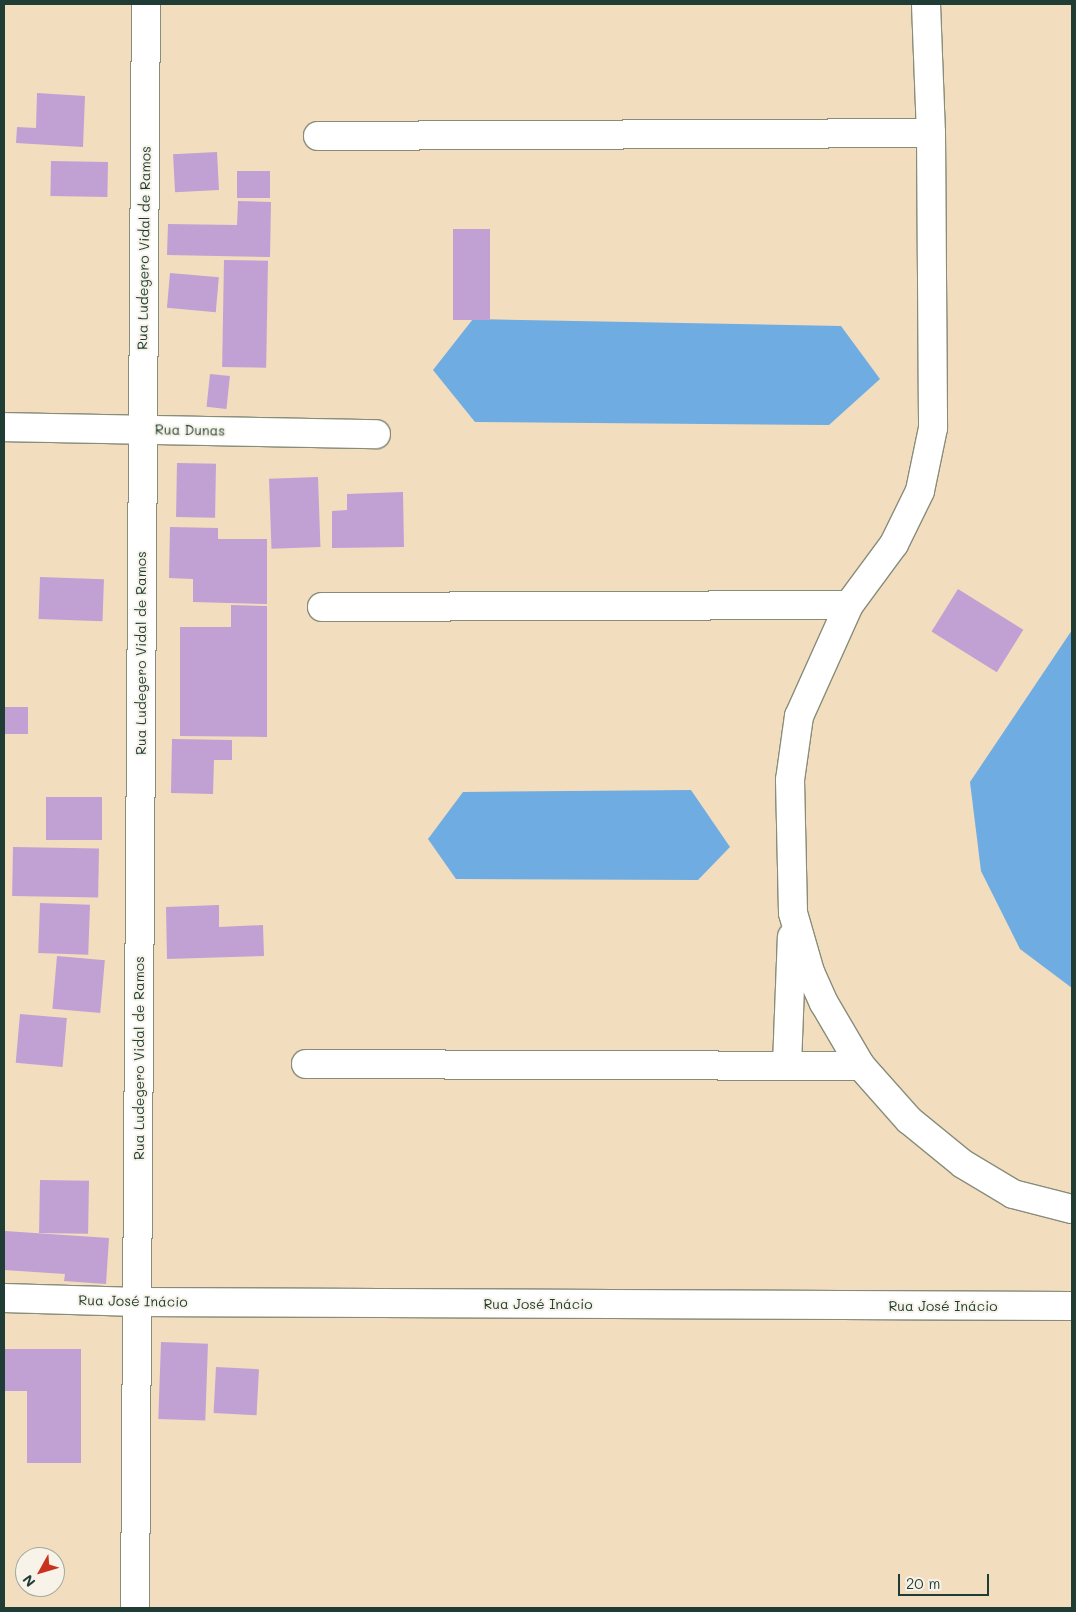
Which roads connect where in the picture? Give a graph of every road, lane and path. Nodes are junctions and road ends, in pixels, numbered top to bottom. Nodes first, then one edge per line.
1 (146, 4) edge
2 (926, 4) edge
3 (931, 133) junction
4 (318, 136) dead end
5 (4, 427) edge
6 (142, 428) junction
7 (376, 434) dead end
8 (849, 605) junction
9 (322, 607) dead end
10 (793, 913) junction
11 (306, 1064) dead end
12 (787, 1065) junction
13 (861, 1066) junction
14 (1072, 1209) edge
15 (4, 1298) edge
16 (138, 1302) junction
17 (1072, 1306) edge
18 (135, 1608) edge

1 - 6 street, Rua Ludegero Vidal de Ramos
2 - 3 street
3 - 4 street
3 - 8 street
5 - 6 street, Rua Dunas
6 - 7 street, Rua Dunas
6 - 16 street, Rua Ludegero Vidal de Ramos
8 - 9 street
8 - 10 street
10 - 12 street
10 - 13 street
11 - 12 street
12 - 13 street
13 - 14 street
15 - 16 street, Rua José Inácio
16 - 17 street, Rua José Inácio
16 - 18 street, Rua Ludegero Vidal de Ramos

